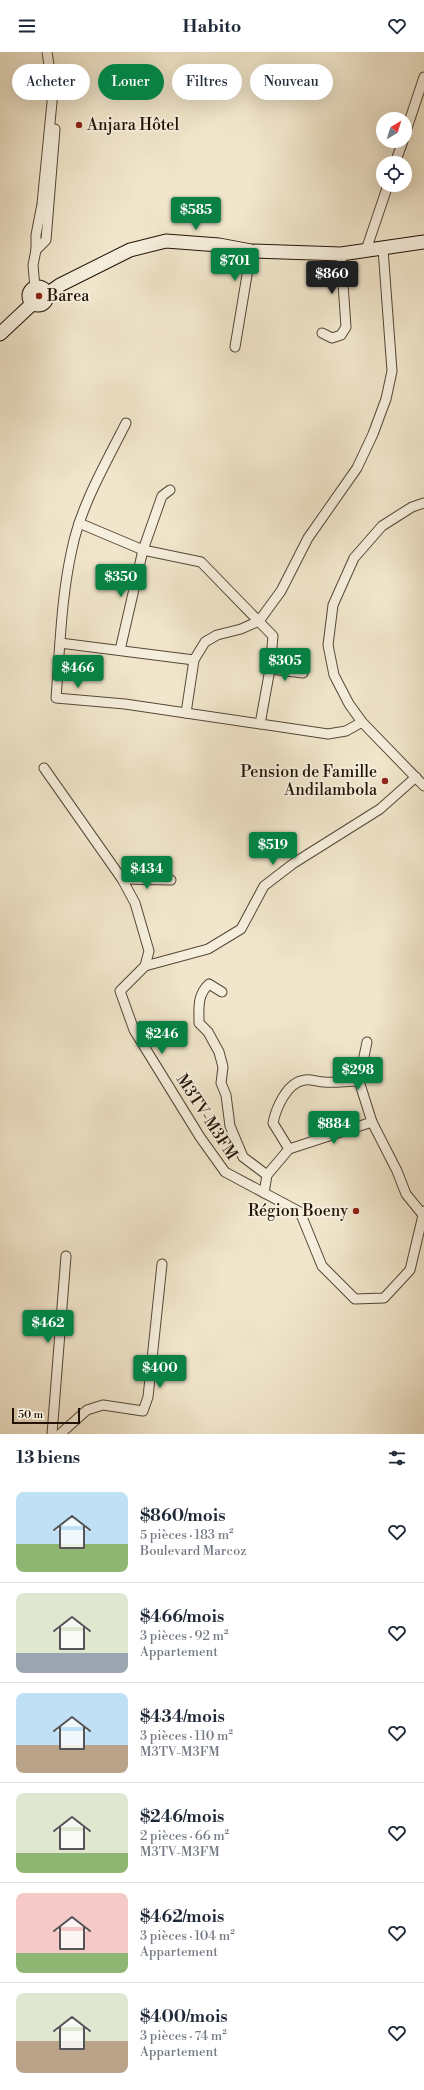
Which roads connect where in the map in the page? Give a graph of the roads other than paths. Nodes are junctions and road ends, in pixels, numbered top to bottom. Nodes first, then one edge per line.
1 (47, 52) edge
2 (53, 52) edge
3 (424, 77) edge
4 (412, 113) edge
5 (386, 192) edge
6 (424, 242) edge
7 (383, 249) junction
8 (36, 250) junction
9 (366, 250) junction
10 (251, 251) junction
11 (341, 254) junction
12 (35, 288) junction
13 (47, 294) junction
14 (32, 304) junction
15 (322, 333) dead end
16 (0, 334) edge
17 (235, 347) dead end
18 (126, 423) dead end
19 (170, 490) dead end
20 (424, 503) edge
21 (79, 523) junction
22 (143, 550) junction
23 (259, 621) junction
24 (60, 643) junction
25 (120, 650) junction
26 (194, 660) junction
27 (270, 669) junction
28 (303, 673) dead end
29 (186, 713) junction
30 (362, 722) junction
31 (260, 724) junction
32 (44, 768) dead end
33 (416, 777) junction
34 (424, 786) edge
35 (122, 879) junction
36 (171, 880) dead end
37 (145, 966) junction
38 (222, 992) dead end
39 (367, 1042) dead end
40 (358, 1081) junction
41 (372, 1122) junction
42 (289, 1149) junction
43 (267, 1175) junction
44 (264, 1192) junction
45 (423, 1213) edge
46 (66, 1256) dead end
47 (162, 1264) dead end
48 (52, 1434) edge
49 (60, 1434) edge

1 - 8 street
2 - 8 street
3 - 4 street
5 - 9 street
6 - 7 main road
7 - 9 main road
7 - 23 street
8 - 12 street
9 - 11 main road
10 - 11 main road
10 - 13 main road
10 - 17 street
11 - 15 street
12 - 13 main road
12 - 14 main road
13 - 14 main road
14 - 16 main road
18 - 21 street
19 - 22 street
20 - 30 street
21 - 22 street
21 - 24 street
22 - 23 street
22 - 25 street
23 - 26 street
23 - 27 street
24 - 25 street
24 - 29 street
25 - 26 street
26 - 29 street
27 - 28 street
27 - 31 street
29 - 31 street
30 - 31 street
30 - 33 street
32 - 35 street
33 - 34 street
33 - 37 street
35 - 36 street
35 - 37 street
37 - 44 street, M3TV-M3FM
38 - 43 street
39 - 40 street
40 - 41 street
40 - 42 street
41 - 42 street
41 - 45 street
42 - 43 street
43 - 44 street
44 - 45 street, M3TV-M3FM
46 - 48 street
47 - 49 street

